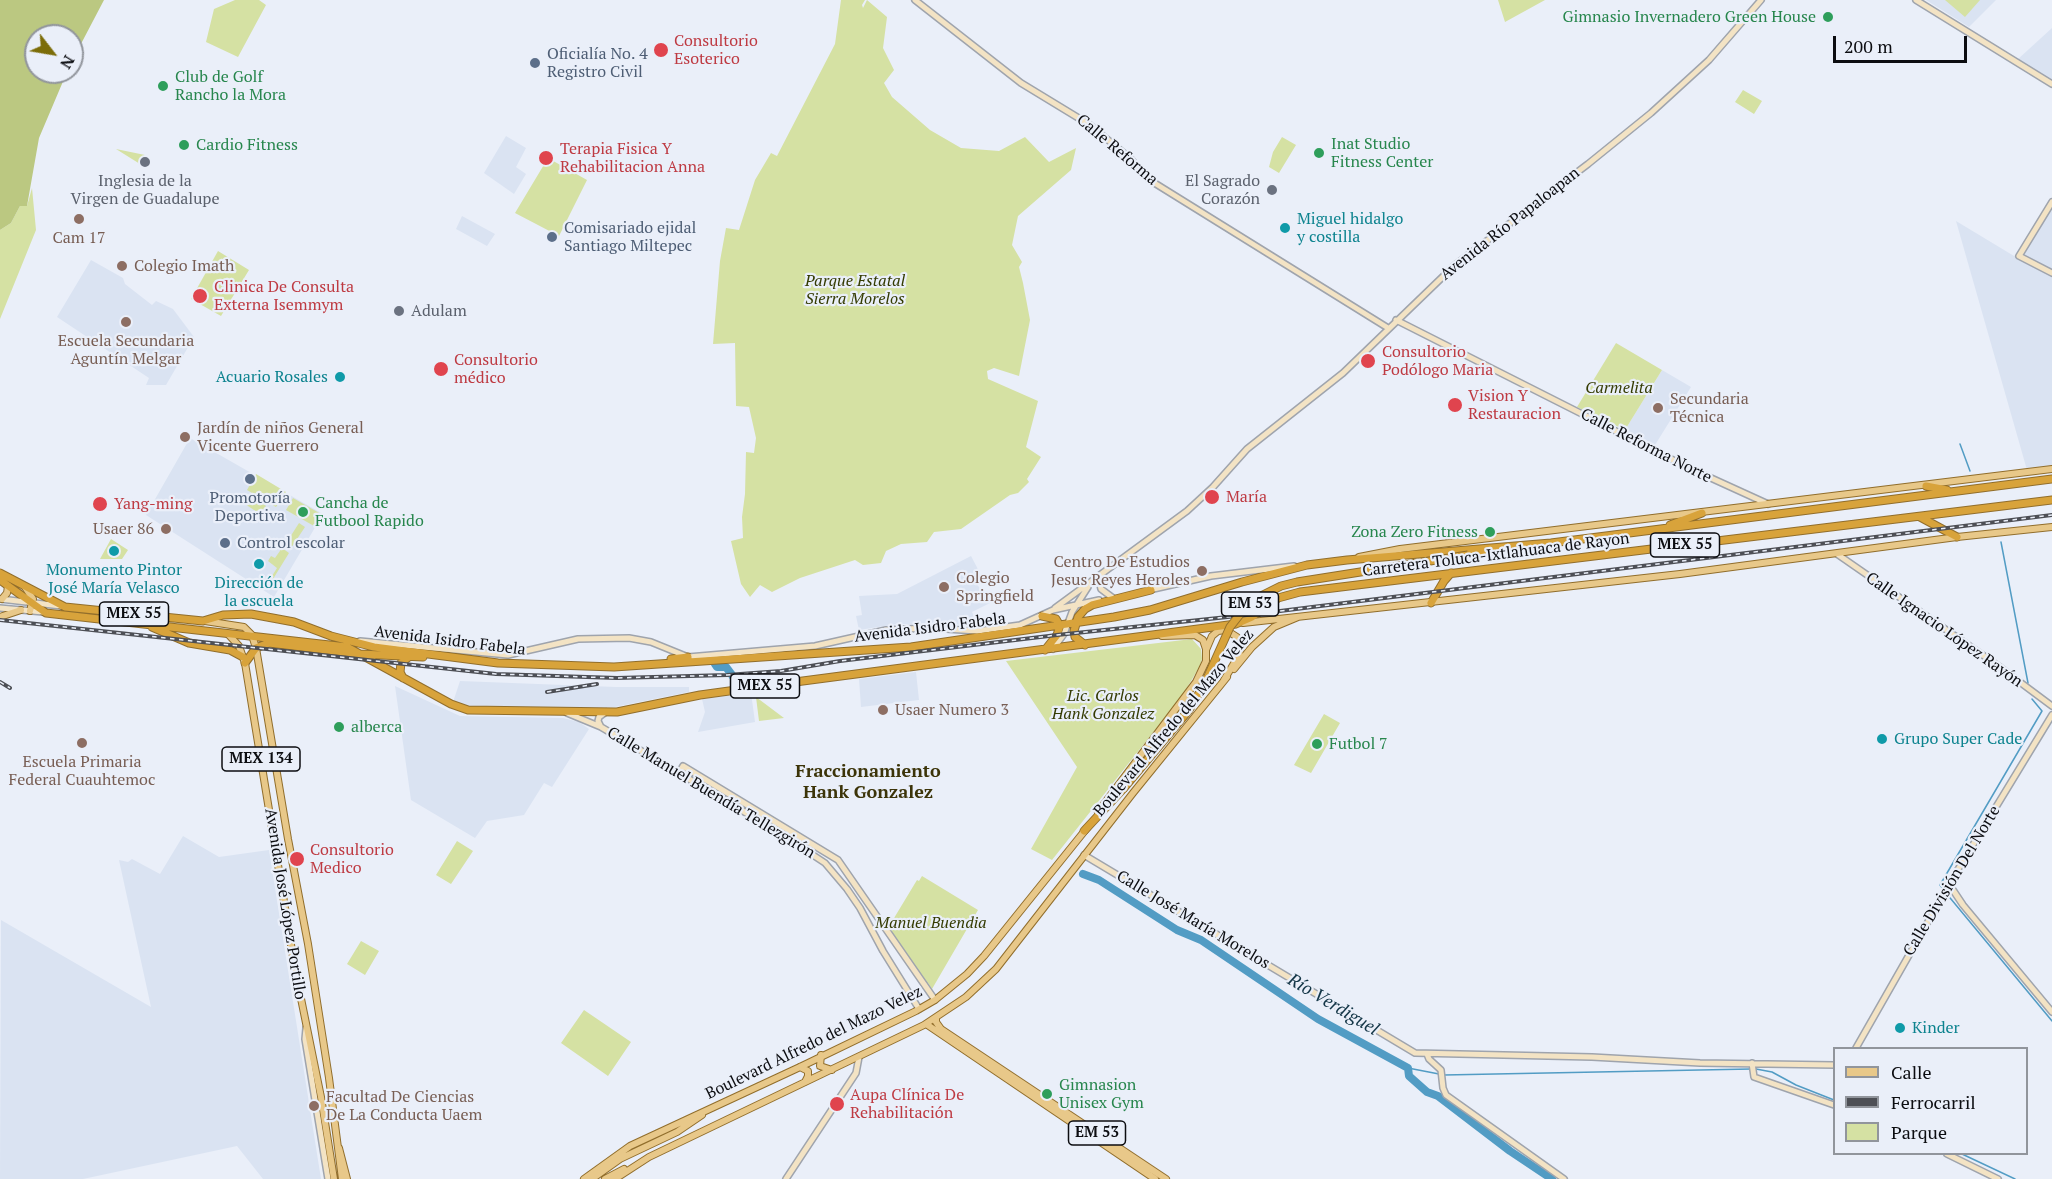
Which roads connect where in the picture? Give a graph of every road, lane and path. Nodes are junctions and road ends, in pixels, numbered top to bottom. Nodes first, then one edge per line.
1 (915, 0) edge
2 (1761, 0) edge
3 (1916, 0) edge
4 (2052, 84) edge
5 (2052, 202) edge
6 (2052, 273) edge
7 (1396, 320) junction
8 (1388, 328) junction
9 (2052, 469) edge
10 (2052, 479) edge
11 (1926, 486) junction
12 (1955, 492) junction
13 (2052, 500) edge
14 (1769, 505) junction
15 (1701, 513) junction
16 (1920, 517) junction
17 (2052, 527) edge
18 (1659, 529) junction
19 (1957, 537) junction
20 (1518, 546) junction
21 (1837, 554) junction
22 (1347, 560) junction
23 (1307, 565) junction
24 (0, 573) edge
25 (1451, 573) junction
26 (1098, 577) junction
27 (0, 580) edge
28 (1090, 583) junction
29 (8, 586) junction
30 (24, 586) junction
31 (1151, 590) junction
32 (1113, 598) junction
33 (1, 599) edge
34 (33, 603) junction
35 (1431, 603) junction
36 (1077, 604) junction
37 (65, 607) junction
38 (0, 608) edge
39 (21, 610) junction
40 (1053, 610) junction
41 (30, 611) junction
42 (45, 613) junction
43 (0, 616) edge
44 (1038, 617) junction
45 (1298, 617) junction
46 (203, 621) junction
47 (1072, 622) junction
48 (1060, 624) junction
49 (1236, 624) junction
50 (147, 625) junction
51 (1020, 625) junction
52 (1029, 629) junction
53 (227, 633) junction
54 (252, 635) junction
55 (1143, 637) junction
56 (346, 639) junction
57 (1085, 645) junction
58 (256, 648) junction
59 (1048, 650) junction
60 (1206, 650) junction
61 (360, 654) junction
62 (410, 656) junction
63 (688, 657) junction
64 (244, 660) junction
65 (474, 660) junction
66 (654, 664) junction
67 (403, 678) junction
68 (1224, 680) junction
69 (2052, 706) edge
70 (560, 711) junction
71 (606, 712) junction
72 (2052, 715) edge
73 (601, 727) junction
74 (679, 773) junction
75 (282, 804) junction
76 (269, 806) junction
77 (1084, 831) junction
78 (1084, 855) junction
79 (1946, 889) junction
80 (935, 1000) junction
81 (920, 1009) junction
82 (2052, 1012) edge
83 (936, 1018) junction
84 (926, 1024) junction
85 (306, 1026) junction
86 (1857, 1047) edge
87 (1427, 1054) junction
88 (821, 1055) junction
89 (859, 1057) junction
90 (1833, 1065) edge
91 (800, 1067) junction
92 (832, 1070) junction
93 (1753, 1070) junction
94 (804, 1082) junction
95 (1833, 1106) edge
96 (707, 1110) junction
97 (336, 1142) junction
98 (1949, 1155) edge
99 (633, 1166) junction
100 (328, 1179) edge
101 (334, 1179) edge
102 (342, 1179) edge
103 (347, 1179) edge
104 (584, 1179) edge
105 (592, 1179) edge
106 (605, 1179) edge
107 (615, 1179) edge
108 (786, 1179) edge
109 (1155, 1179) edge
110 (1166, 1179) edge
111 (1563, 1179) edge
112 (1998, 1179) edge

1 - 8 main road, Calle Reforma
2 - 7 main road, Avenida Río Papaloapan
3 - 4 main road
5 - 6 main road
7 - 8 main road, Avenida Río Papaloapan
7 - 14 main road, Calle Reforma Norte
8 - 26 main road, Avenida Río Papaloapan
9 - 11 main road, Carretera Toluca-Ixtlahuaca de Rayon
10 - 12 highway, Carretera Toluca-Ixtlahuaca de Rayon / MEX 55
11 - 12 highway
11 - 14 main road, Carretera Toluca-Ixtlahuaca de Rayon
12 - 18 highway, Carretera Toluca-Ixtlahuaca de Rayon / MEX 55
13 - 16 highway, Carretera Toluca-Ixtlahuaca de Rayon / MEX 55
14 - 15 main road, Carretera Toluca-Ixtlahuaca de Rayon
15 - 18 highway
15 - 22 main road, Carretera Toluca-Ixtlahuaca de Rayon
16 - 19 highway
16 - 25 highway, Carretera Toluca-Ixtlahuaca de Rayon / MEX 55
17 - 19 main road
18 - 20 highway, Carretera Toluca-Ixtlahuaca de Rayon / MEX 55
19 - 21 main road
20 - 22 highway, Carretera Toluca-Ixtlahuaca de Rayon / MEX 55
20 - 77 highway, Boulevard Alfredo del Mazo Velez / EM 53, bridge
21 - 35 main road
21 - 69 main road, Calle Ignacio López Rayón
22 - 23 highway, Carretera Toluca-Ixtlahuaca de Rayon / MEX 55
23 - 31 main road, Avenida Isidro Fabela / MEX 55
23 - 47 highway, Avenida Isidro Fabela / MEX 55
24 - 30 highway, MEX 55
25 - 35 highway
25 - 49 highway, Carretera Toluca-Ixtlahuaca de Rayon / MEX 55
26 - 28 main road, Avenida Río Papaloapan
26 - 32 main road
27 - 29 highway, MEX 55
28 - 36 main road, Avenida Río Papaloapan
28 - 40 main road, Avenida Río Papaloapan
29 - 33 main road
29 - 34 highway, MEX 55
30 - 34 main road
30 - 37 highway, MEX 55
31 - 32 main road, Avenida Isidro Fabela / MEX 55
31 - 47 highway
32 - 36 main road, Avenida Isidro Fabela / MEX 55
33 - 34 main road, Avenida Isidro Fabela / MEX 55
34 - 37 main road, Avenida Isidro Fabela / MEX 55
34 - 41 main road
34 - 42 highway
35 - 45 main road
36 - 40 main road, Avenida Isidro Fabela / MEX 55
36 - 47 main road, Avenida Río Papaloapan
37 - 46 highway, Avenida Isidro Fabela / MEX 55
38 - 39 main road, Avenida Isidro Fabela / MEX 55
39 - 41 main road, Avenida Isidro Fabela / MEX 55
39 - 43 main road
40 - 44 main road, Avenida Isidro Fabela / MEX 55
41 - 42 main road, Avenida Isidro Fabela / MEX 55
42 - 50 highway, Avenida Isidro Fabela / MEX 55
44 - 48 highway
44 - 51 main road, Avenida Isidro Fabela / MEX 55
44 - 52 highway
45 - 49 main road
45 - 68 main road, Boulevard Alfredo del Mazo Velez / EM 53
46 - 54 main road, MEX 55
46 - 56 highway, Avenida Isidro Fabela / MEX 55
47 - 48 highway, Avenida Isidro Fabela / MEX 55
47 - 57 highway
47 - 59 main road, Avenida Río Papaloapan
48 - 52 highway, Avenida Isidro Fabela / MEX 55
48 - 59 highway
49 - 55 highway, Avenida Isidro Fabela / MEX 55
50 - 53 highway, Avenida Isidro Fabela / MEX 55
50 - 64 highway
51 - 52 highway
51 - 63 main road, Avenida Isidro Fabela / MEX 55
52 - 66 highway, Avenida Isidro Fabela / MEX 55
53 - 54 highway, Avenida Isidro Fabela / MEX 55
53 - 64 main road, Avenida José López Portillo / MEX 134
54 - 58 main road, Avenida José López Portillo / MEX 134
54 - 61 highway, Avenida Isidro Fabela / MEX 55
55 - 57 highway, Avenida Isidro Fabela / MEX 55
55 - 60 main road
56 - 63 main road, MEX 55
56 - 65 highway, Avenida Isidro Fabela / MEX 55
57 - 59 highway, Avenida Isidro Fabela / MEX 55
58 - 61 highway
58 - 64 highway
58 - 75 main road, Avenida José López Portillo / MEX 134
59 - 71 highway, Avenida Isidro Fabela / MEX 55
60 - 68 main road
60 - 77 main road
61 - 62 highway
61 - 67 highway, Avenida Isidro Fabela / MEX 55
62 - 65 highway
62 - 67 highway
63 - 66 highway
64 - 76 main road, Avenida José López Portillo / MEX 134
65 - 66 highway, Avenida Isidro Fabela / MEX 55
67 - 70 highway, Avenida Isidro Fabela / MEX 55
68 - 78 main road, Boulevard Alfredo del Mazo Velez / EM 53
70 - 71 highway, Avenida Isidro Fabela / MEX 55
70 - 73 main road, Calle Manuel Buendía Tellezgirón
71 - 73 main road, Calle Manuel Buendía Tellezgirón
72 - 79 main road, Calle División Del Norte
73 - 74 main road, Calle Manuel Buendía Tellezgirón
74 - 80 main road
74 - 81 main road, Calle Manuel Buendía Tellezgirón
75 - 76 main road
75 - 97 main road, Avenida José López Portillo / MEX 134
76 - 85 main road, Avenida José López Portillo / MEX 134
77 - 80 main road, Boulevard Alfredo del Mazo Velez / EM 53
78 - 83 main road, Boulevard Alfredo del Mazo Velez / EM 53
78 - 87 main road, Calle José María Morelos
79 - 82 main road
79 - 86 main road, Calle División Del Norte
80 - 81 main road, Boulevard Alfredo del Mazo Velez
81 - 88 main road, Boulevard Alfredo del Mazo Velez
83 - 84 main road, Boulevard Alfredo del Mazo Velez
83 - 110 main road, EM 53
84 - 89 main road, Boulevard Alfredo del Mazo Velez
84 - 109 main road, EM 53
85 - 100 main road
85 - 101 main road, Avenida José López Portillo / MEX 134
87 - 93 main road
87 - 111 main road
88 - 91 main road, Boulevard Alfredo del Mazo Velez
88 - 92 main road
89 - 92 main road, Boulevard Alfredo del Mazo Velez
89 - 108 main road
90 - 93 main road
91 - 94 main road
91 - 96 main road, Boulevard Alfredo del Mazo Velez
92 - 94 main road, Boulevard Alfredo del Mazo Velez
93 - 95 main road
94 - 99 main road, Boulevard Alfredo del Mazo Velez
96 - 104 main road, Boulevard Alfredo del Mazo Velez
96 - 105 main road
97 - 102 main road, Avenida José López Portillo / MEX 134
97 - 103 main road
98 - 112 main road
99 - 106 main road
99 - 107 main road, Boulevard Alfredo del Mazo Velez

